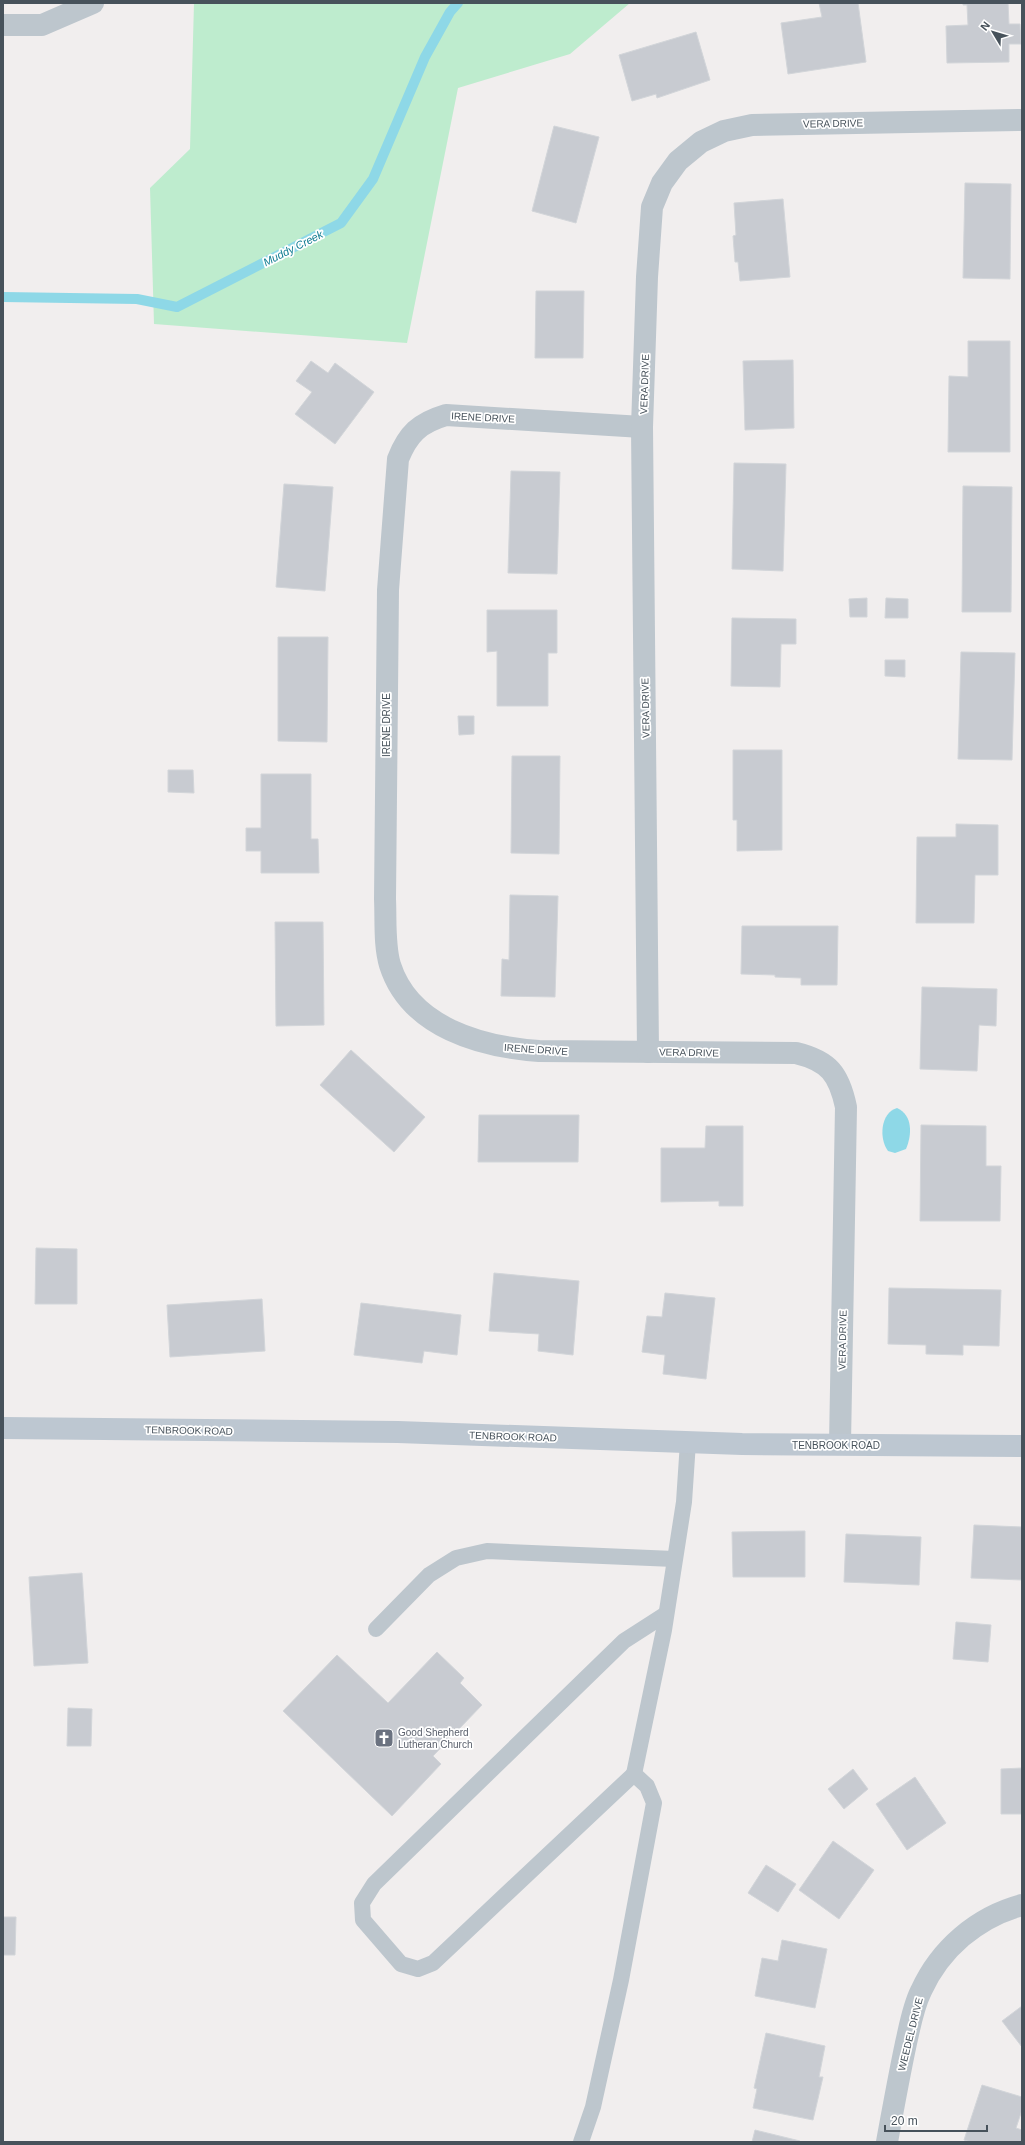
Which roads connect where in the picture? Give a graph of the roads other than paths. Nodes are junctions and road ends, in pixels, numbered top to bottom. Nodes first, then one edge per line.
1 (93, 3) edge
2 (3, 25) edge
3 (1022, 120) edge
4 (642, 427) junction
5 (648, 1052) junction
6 (3, 1428) edge
7 (688, 1442) junction
8 (840, 1444) junction
9 (1022, 1446) edge
10 (674, 1559) junction
11 (666, 1614) junction
12 (376, 1629) dead end
13 (634, 1774) junction
14 (1022, 1905) edge
15 (581, 2142) edge
16 (887, 2142) edge

1 - 2 street
3 - 4 street, VERA DRIVE
4 - 5 street, VERA DRIVE
4 - 5 street, IRENE DRIVE
5 - 8 street, VERA DRIVE
6 - 7 street, TENBROOK ROAD
7 - 8 street, TENBROOK ROAD
7 - 10 lane
8 - 9 street, TENBROOK ROAD
10 - 11 lane
10 - 12 lane
11 - 13 lane
11 - 13 lane
13 - 15 lane
14 - 16 street, WEEDEL DRIVE

